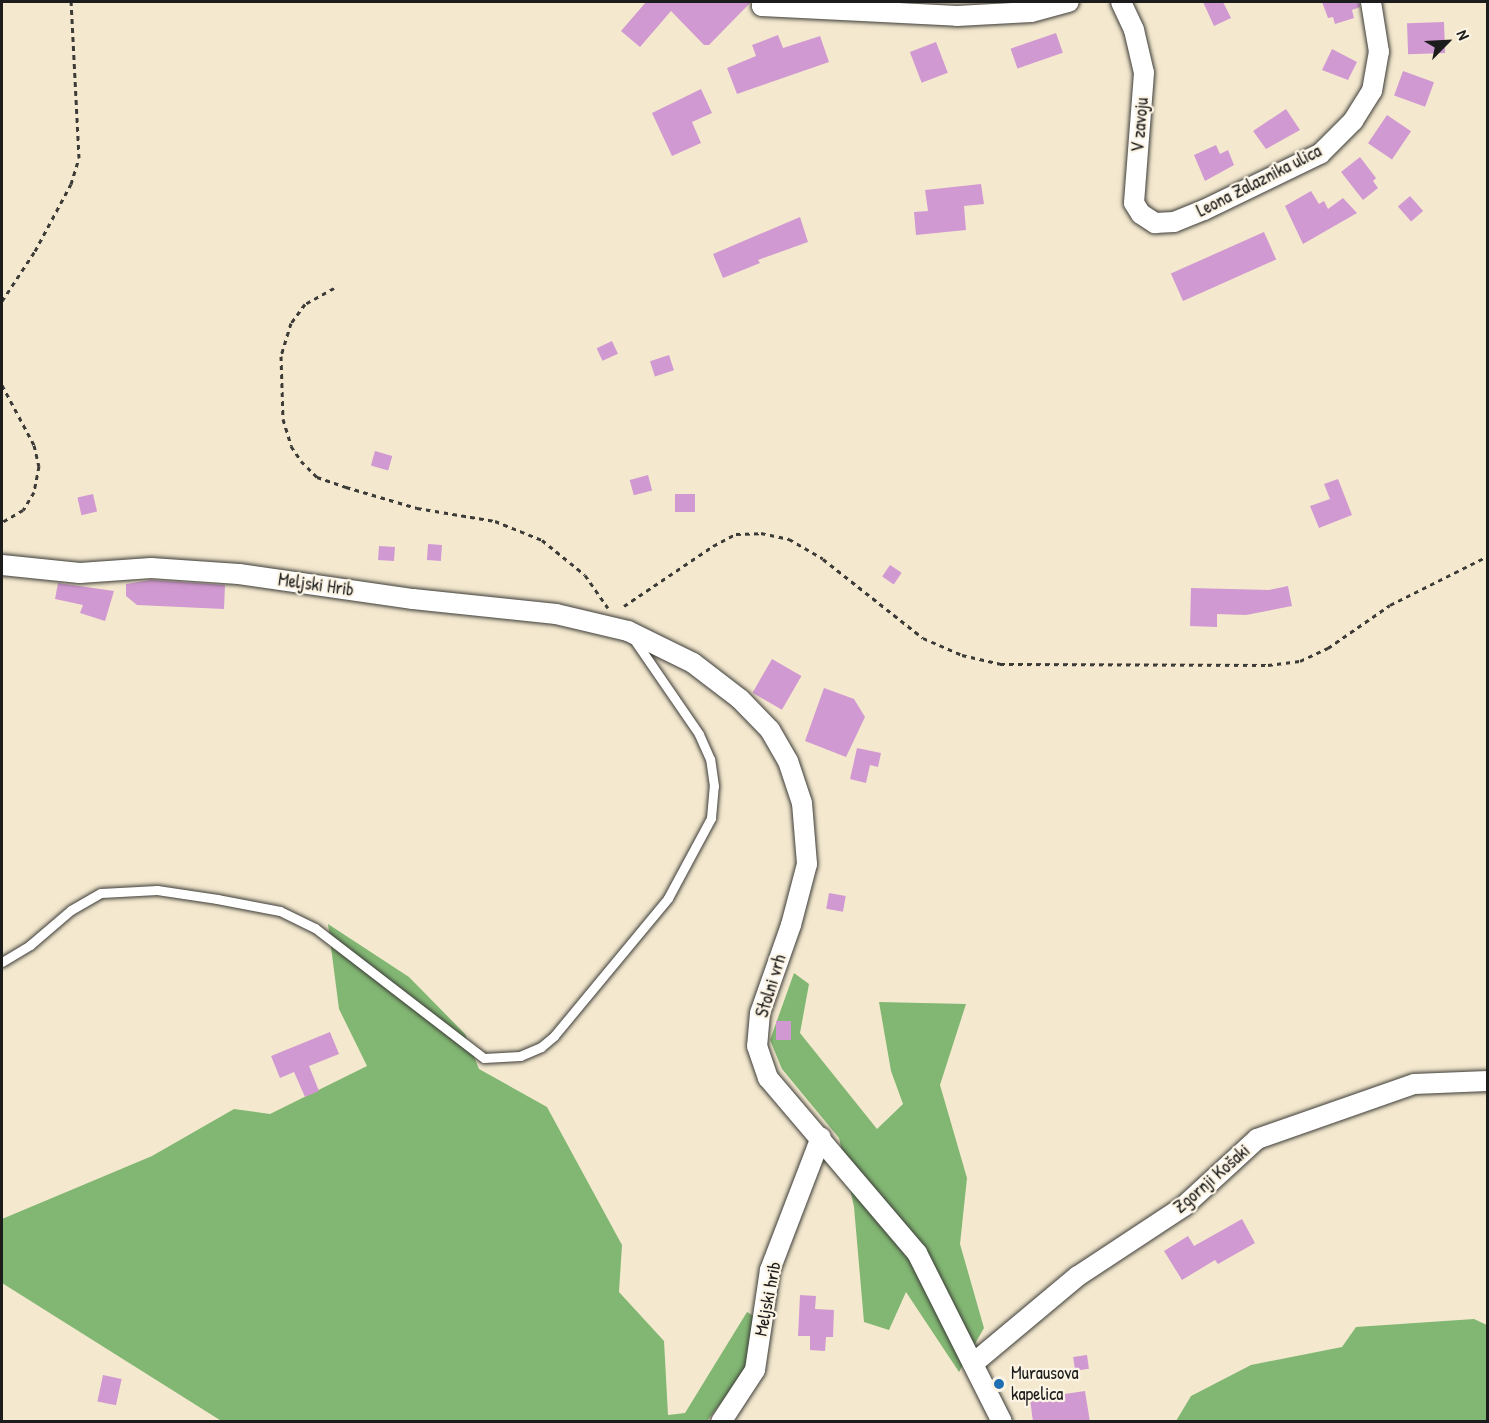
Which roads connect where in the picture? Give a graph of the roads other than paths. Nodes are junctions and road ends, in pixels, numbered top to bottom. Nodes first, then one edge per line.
1 (765, 2) edge
2 (1069, 2) edge
3 (1121, 2) edge
4 (1371, 2) edge
5 (1174, 222) joint
6 (2, 565) edge
7 (628, 631) junction
8 (2, 962) edge
9 (1488, 1081) edge
10 (821, 1137) junction
11 (975, 1362) junction
12 (721, 1422) edge
13 (1002, 1422) edge

1 - 2 street
3 - 5 street, V zavoju
4 - 5 street, Leona Zalaznika ulica
6 - 7 street, Meljski Hrib
7 - 8 lane
7 - 10 street, Stolni vrh
9 - 11 street, Zgornji Košaki
10 - 11 street, Stolni vrh
10 - 12 street, Meljski hrib
11 - 13 street, Stolni vrh

